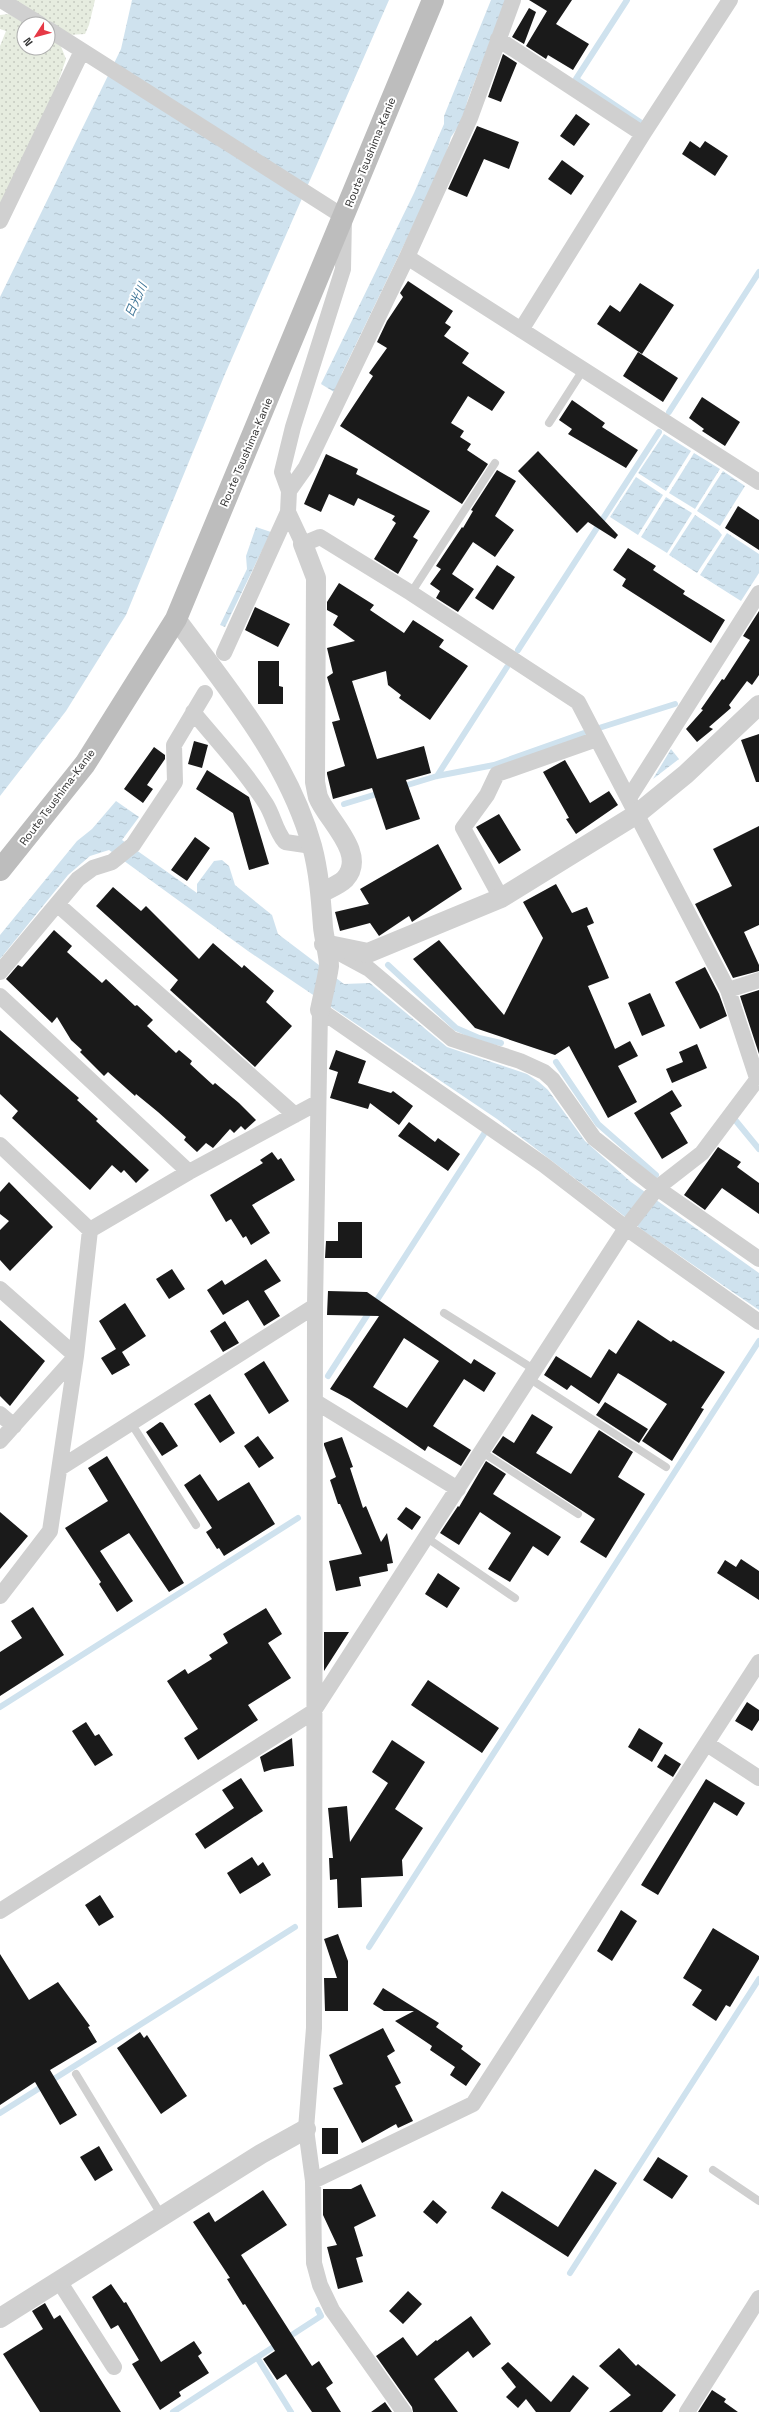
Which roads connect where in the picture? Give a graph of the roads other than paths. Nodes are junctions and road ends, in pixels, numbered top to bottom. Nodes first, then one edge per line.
1 (1, 0) edge
2 (433, 0) edge
3 (513, 0) edge
4 (730, 0) edge
5 (27, 16) edge
6 (56, 34) edge
7 (498, 39) junction
8 (86, 53) junction
9 (643, 134) junction
10 (344, 217) junction
11 (0, 221) edge
12 (407, 257) junction
13 (521, 330) junction
14 (583, 370) junction
15 (549, 424) dead end
16 (495, 462) dead end
17 (759, 482) edge
18 (289, 491) junction
19 (288, 512) junction
20 (303, 544) junction
21 (411, 593) junction
22 (759, 595) edge
23 (176, 619) junction
24 (224, 652) dead end
25 (205, 693) dead end
26 (759, 705) edge
27 (193, 712) junction
28 (597, 739) junction
29 (633, 806) junction
30 (312, 846) junction
31 (0, 870) edge
32 (321, 893) junction
33 (501, 898) junction
34 (57, 904) junction
35 (324, 944) junction
36 (0, 972) edge
37 (759, 980) edge
38 (728, 990) junction
39 (0, 996) edge
40 (320, 1008) junction
41 (758, 1077) edge
42 (318, 1103) junction
43 (295, 1115) junction
44 (0, 1144) edge
45 (189, 1172) junction
46 (657, 1188) junction
47 (626, 1228) junction
48 (90, 1230) junction
49 (759, 1259) edge
50 (0, 1289) edge
51 (315, 1306) junction
52 (444, 1313) dead end
53 (759, 1322) edge
54 (76, 1356) junction
55 (532, 1375) junction
56 (316, 1402) junction
57 (0, 1414) edge
58 (131, 1423) junction
59 (14, 1426) junction
60 (0, 1441) edge
61 (482, 1452) junction
62 (666, 1467) dead end
63 (60, 1468) junction
64 (458, 1489) junction
65 (578, 1514) dead end
66 (196, 1525) dead end
67 (427, 1538) junction
68 (0, 1596) edge
69 (515, 1598) dead end
70 (759, 1662) edge
71 (313, 1712) junction
72 (706, 1744) junction
73 (759, 1778) edge
74 (0, 1911) edge
75 (76, 2074) dead end
76 (306, 2129) junction
77 (713, 2170) dead end
78 (313, 2181) junction
79 (759, 2201) edge
80 (162, 2216) junction
81 (59, 2281) junction
82 (759, 2298) edge
83 (0, 2318) edge
84 (114, 2366) dead end
85 (404, 2412) edge
86 (687, 2412) edge

1 - 5 street
2 - 10 main road, Route Tsushima-Kanie
3 - 7 street
4 - 9 street
6 - 8 street
7 - 9 street
7 - 12 street
8 - 10 street
8 - 11 street
9 - 13 street
10 - 18 street
10 - 23 main road, Route Tsushima-Kanie
12 - 13 street
12 - 18 street
13 - 14 street
14 - 15 lane
14 - 17 street
16 - 21 lane
18 - 19 street
19 - 20 street
19 - 24 street
20 - 21 street
20 - 32 street
21 - 28 street
22 - 29 street
23 - 30 street
23 - 31 main road, Route Tsushima-Kanie
25 - 27 street
26 - 29 street
27 - 30 street
27 - 34 street
28 - 29 street
28 - 33 street
29 - 33 street
29 - 38 street
30 - 32 street
32 - 35 street
33 - 35 street
34 - 36 street
34 - 43 street
35 - 40 street
35 - 46 street
37 - 38 street
38 - 41 street
39 - 45 street
40 - 42 street
40 - 47 street
41 - 46 street
42 - 43 street
42 - 51 street
43 - 45 street
44 - 48 street
45 - 48 street
46 - 47 street
46 - 49 street
47 - 53 street
47 - 55 street
48 - 54 street
50 - 54 street
51 - 56 street
51 - 58 street
52 - 55 lane
54 - 59 street
54 - 63 street
55 - 61 street
55 - 62 lane
56 - 64 street
56 - 71 street
57 - 59 street
58 - 63 street
58 - 66 lane
59 - 60 street
61 - 64 street
61 - 65 lane
63 - 68 street
64 - 67 street
67 - 69 lane
67 - 71 street
70 - 72 street
71 - 74 street
71 - 76 street
72 - 73 street
72 - 78 street
75 - 80 lane
76 - 78 street
76 - 80 street
77 - 79 lane
78 - 85 street
80 - 81 street
81 - 83 street
81 - 84 street
82 - 86 street

